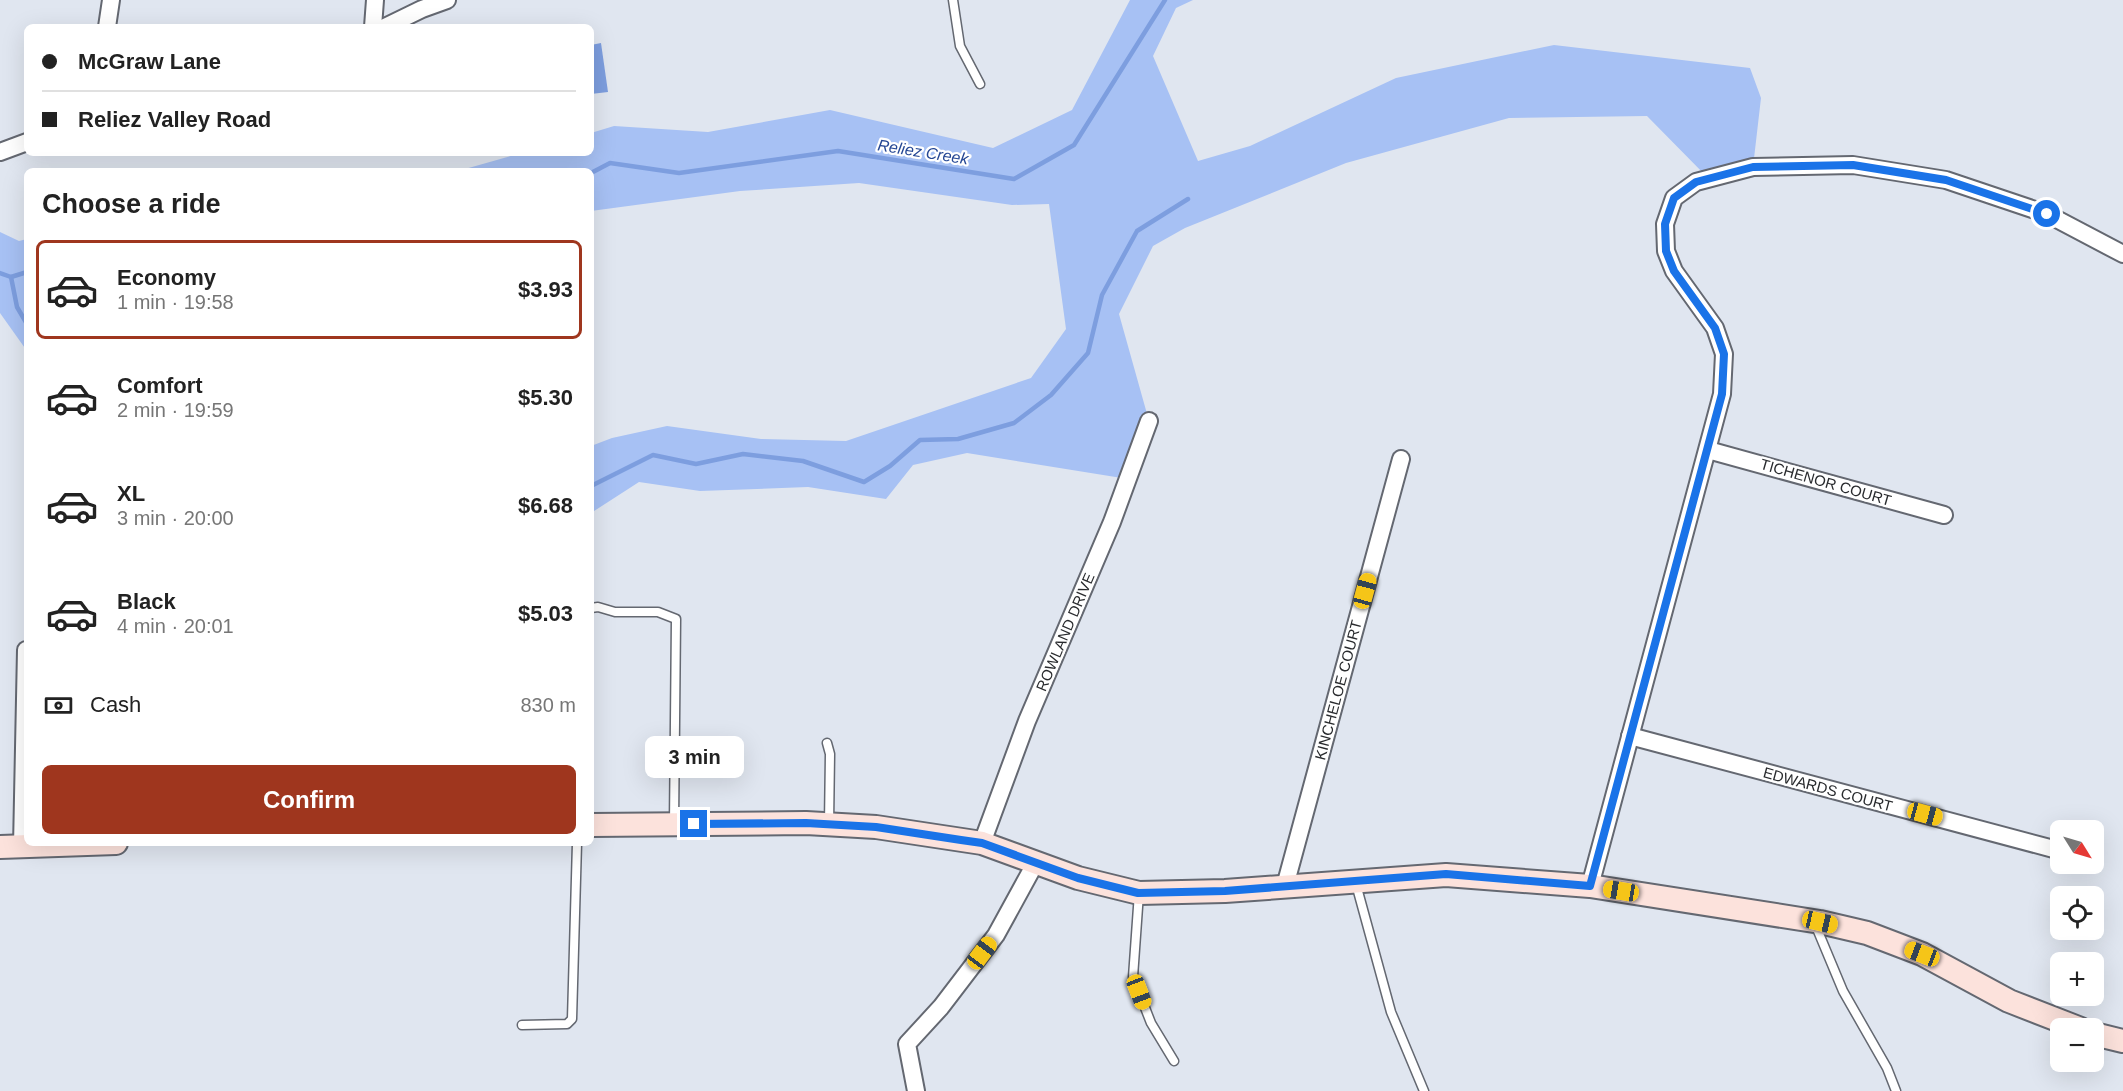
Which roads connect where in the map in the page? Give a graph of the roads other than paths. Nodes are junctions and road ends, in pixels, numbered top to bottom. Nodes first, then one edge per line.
1 (111, 0) edge
2 (375, 0) edge
3 (447, 0) edge
4 (953, 0) edge
5 (107, 24) edge
6 (373, 24) edge
7 (392, 24) edge
8 (980, 84) dead end
9 (24, 143) edge
10 (0, 152) edge
11 (2123, 254) edge
12 (1149, 421) dead end
13 (1708, 450) junction
14 (1401, 459) dead end
15 (1944, 515) dead end
16 (594, 608) edge
17 (24, 676) edge
18 (1630, 736) junction
19 (827, 743) dead end
20 (674, 824) junction
21 (594, 825) edge
22 (829, 825) junction
23 (982, 843) junction
24 (37, 846) edge
25 (577, 846) edge
26 (11, 847) edge
27 (2050, 848) edge
28 (1036, 862) junction
29 (1355, 881) junction
30 (1285, 886) junction
31 (1590, 886) junction
32 (1138, 893) junction
33 (1814, 921) junction
34 (2053, 1018) edge
35 (522, 1024) dead end
36 (2104, 1036) edge
37 (2123, 1041) edge
38 (1174, 1061) dead end
39 (916, 1091) edge
40 (1424, 1091) edge
41 (1896, 1091) edge

1 - 5 street
2 - 6 street
3 - 7 street
4 - 8 lane
9 - 10 street
11 - 13 street
12 - 23 street, ROWLAND DRIVE
13 - 15 street, TICHENOR COURT
13 - 18 street
14 - 30 street, KINCHELOE COURT
16 - 20 lane
17 - 26 street
18 - 27 street, EDWARDS COURT
18 - 31 street
19 - 22 lane
20 - 21 main road
20 - 22 main road
22 - 23 main road
23 - 28 main road
24 - 26 main road
25 - 35 lane
28 - 32 main road
28 - 39 street
29 - 30 main road
29 - 31 main road
29 - 40 lane
30 - 32 main road
31 - 33 main road
32 - 38 lane
33 - 34 main road
33 - 41 lane
36 - 37 main road

